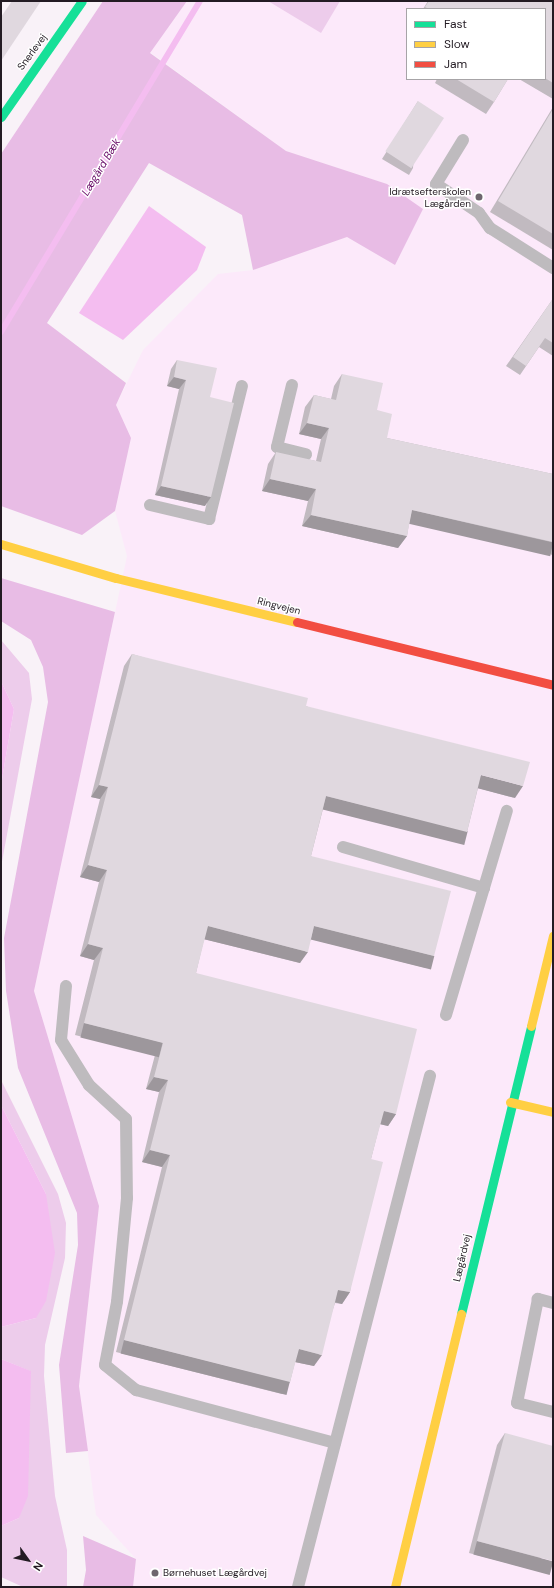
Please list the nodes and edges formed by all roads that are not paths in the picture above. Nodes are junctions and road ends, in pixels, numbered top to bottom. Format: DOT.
graph roads {
  1 [pos="82,1"];
  2 [pos="1,116"];
  3 [pos="463,140"];
  4 [pos="553,268"];
  5 [pos="292,385"];
  6 [pos="242,386"];
  7 [pos="306,454"];
  8 [pos="150,505"];
  9 [pos="1,544"];
  10 [pos="553,685"];
  11 [pos="507,811"];
  12 [pos="343,847"];
  13 [pos="484,888"];
  14 [pos="553,936"];
  15 [pos="66,986"];
  16 [pos="446,1015"];
  17 [pos="430,1076"];
  18 [pos="510,1102"];
  19 [pos="553,1112"];
  20 [pos="553,1303"];
  21 [pos="553,1412"];
  22 [pos="335,1443"];
  23 [pos="298,1587"];
  24 [pos="395,1587"];
  1 -- 2 [label="street, Snerlevej"];
  3 -- 4 [label="lane"];
  5 -- 7 [label="lane"];
  6 -- 8 [label="lane"];
  9 -- 10 [label="street, Ringvejen"];
  11 -- 13 [label="lane"];
  12 -- 13 [label="lane"];
  13 -- 16 [label="lane"];
  14 -- 18 [label="street, Lægårdvej"];
  15 -- 22 [label="lane"];
  17 -- 22 [label="lane"];
  18 -- 19 [label="street"];
  18 -- 24 [label="street, Lægårdvej"];
  20 -- 21 [label="lane"];
  22 -- 23 [label="lane"];
}
